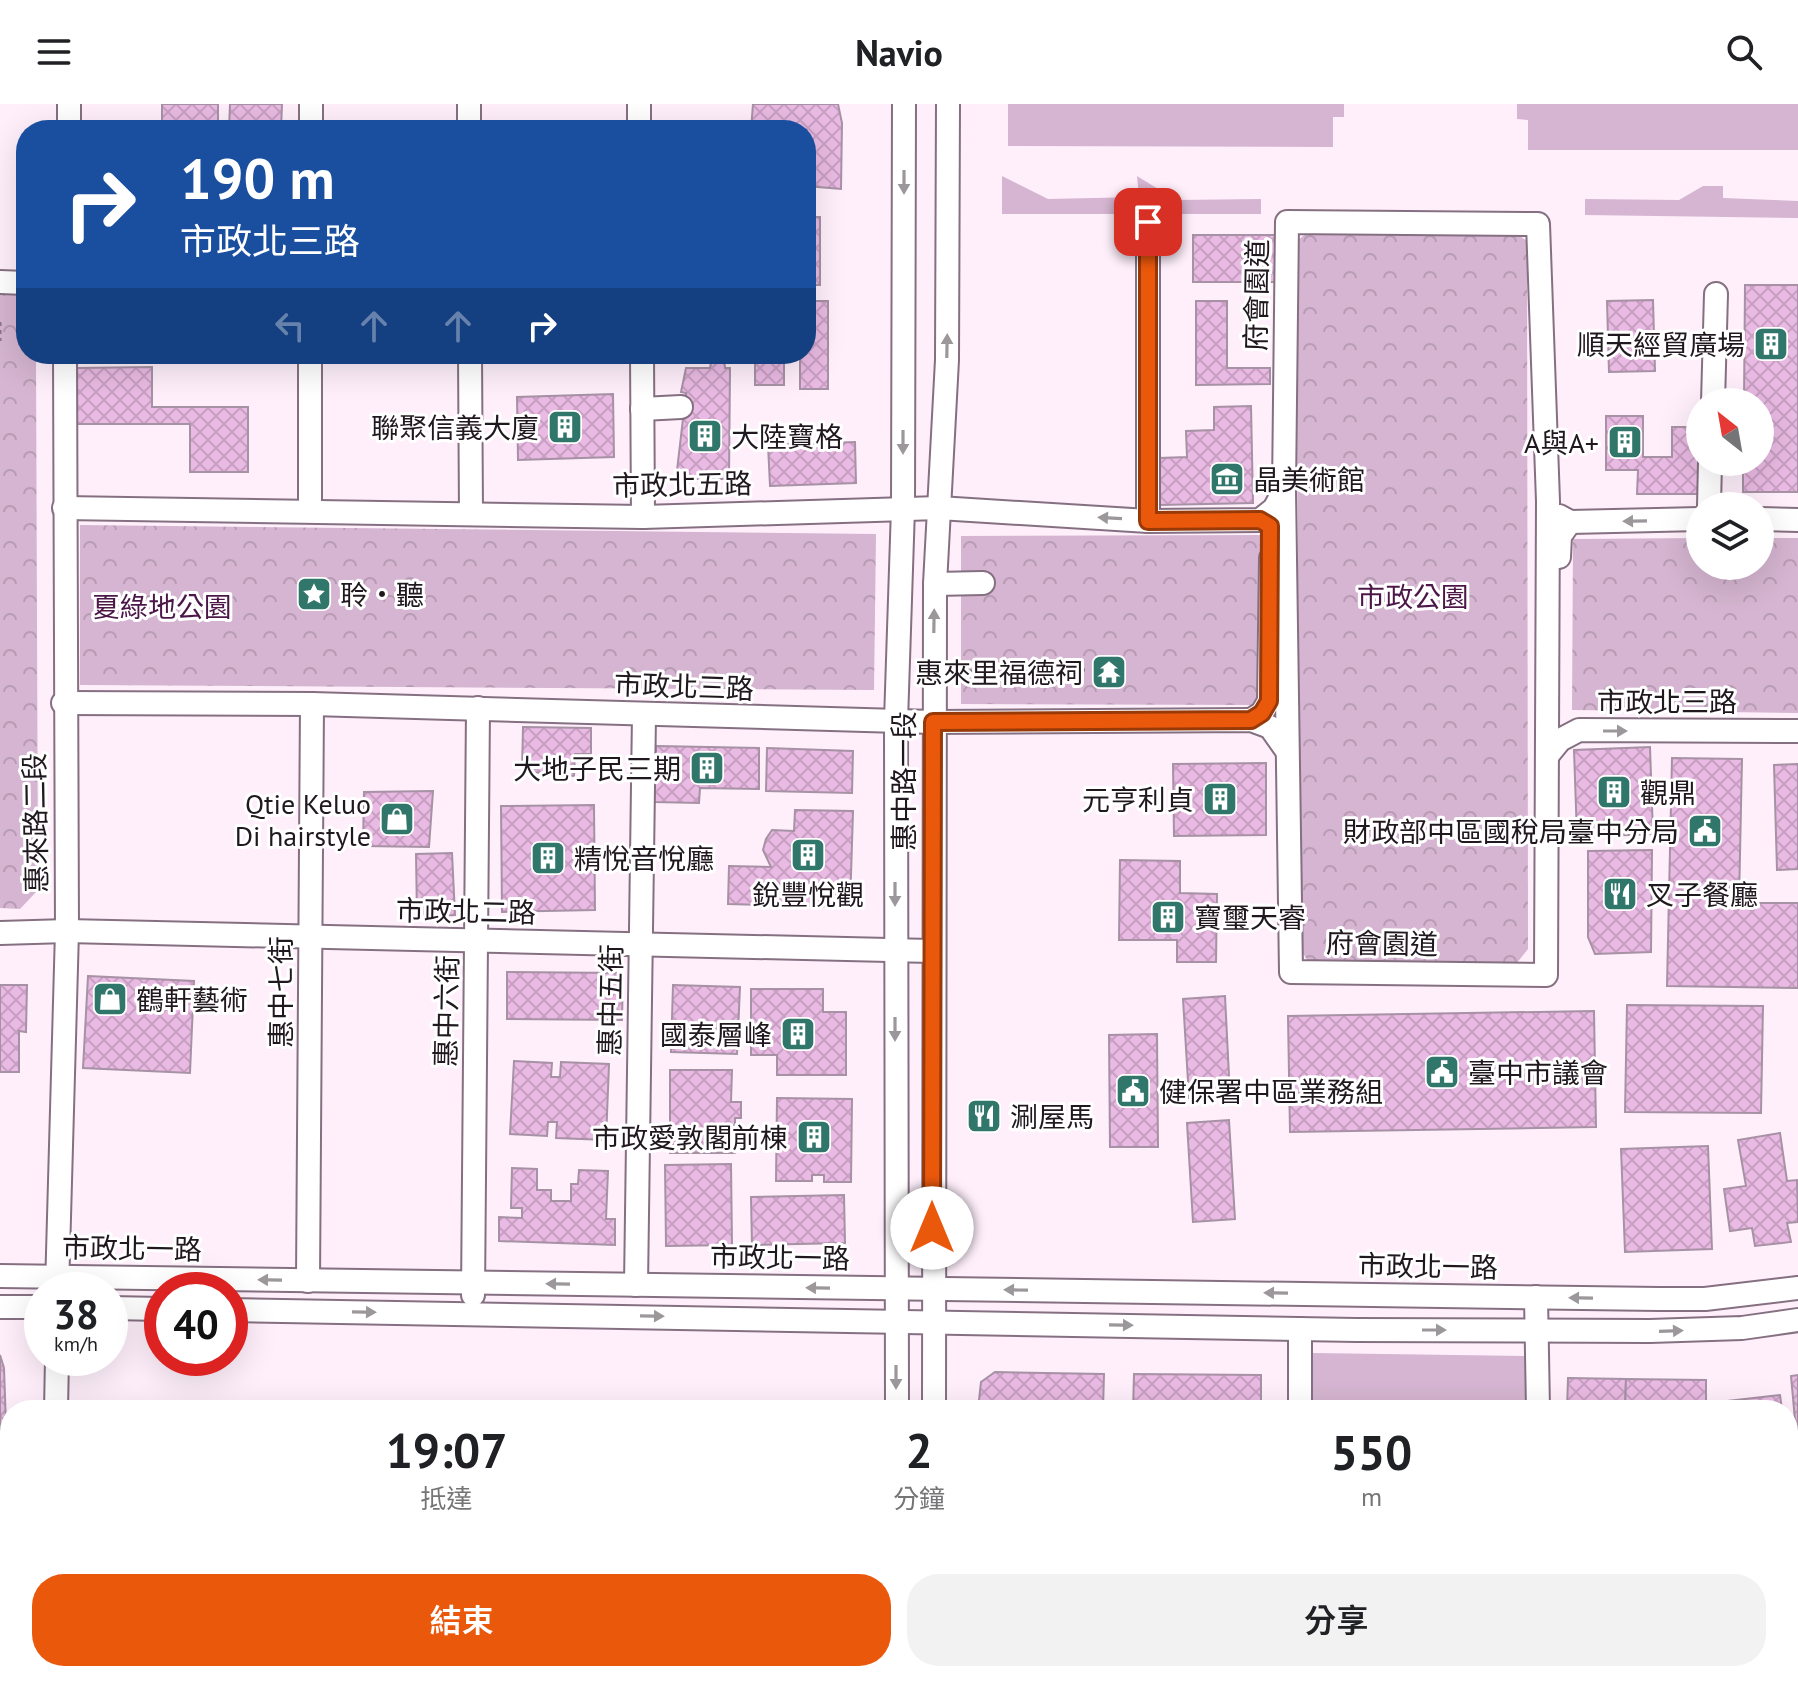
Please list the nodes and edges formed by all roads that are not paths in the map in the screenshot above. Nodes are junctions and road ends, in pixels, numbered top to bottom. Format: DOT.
graph roads {
  1 [pos="904,104"];
  2 [pos="948,104"];
  3 [pos="1148,222"];
  4 [pos="1716,294"];
  5 [pos="65,364"];
  6 [pos="310,364"];
  7 [pos="470,364"];
  8 [pos="642,364"];
  9 [pos="1713,388"];
  10 [pos="681,407"];
  11 [pos="642,409"];
  12 [pos="1284,490"];
  13 [pos="1548,501"];
  14 [pos="64,508"];
  15 [pos="903,508"];
  16 [pos="939,508"];
  17 [pos="310,511"];
  18 [pos="471,513"];
  19 [pos="643,517"];
  20 [pos="1686,519"];
  21 [pos="1774,519"];
  22 [pos="1260,520"];
  23 [pos="1798,520"];
  24 [pos="1148,521"];
  25 [pos="1570,522"];
  26 [pos="983,583"];
  27 [pos="935,584"];
  28 [pos="1279,628"];
  29 [pos="1555,630"];
  30 [pos="63,703"];
  31 [pos="312,704"];
  32 [pos="478,708"];
  33 [pos="644,715"];
  34 [pos="1251,720"];
  35 [pos="896,721"];
  36 [pos="933,722"];
  37 [pos="1579,730"];
  38 [pos="1798,731"];
  39 [pos="1287,752"];
  40 [pos="1547,756"];
  41 [pos="67,931"];
  42 [pos="0,933"];
  43 [pos="310,937"];
  44 [pos="476,941"];
  45 [pos="641,945"];
  46 [pos="895,951"];
  47 [pos="931,951"];
  48 [pos="58,1272"];
  49 [pos="0,1276"];
  50 [pos="24,1279"];
  51 [pos="308,1281"];
  52 [pos="128,1283"];
  53 [pos="473,1283"];
  54 [pos="636,1285"];
  55 [pos="1798,1288"];
  56 [pos="896,1289"];
  57 [pos="932,1289"];
  58 [pos="1536,1297"];
  59 [pos="0,1307"];
  60 [pos="24,1307"];
  61 [pos="248,1310"];
  62 [pos="473,1314"];
  63 [pos="896,1320"];
  64 [pos="1798,1320"];
  65 [pos="931,1321"];
  66 [pos="1300,1329"];
  67 [pos="1537,1330"];
  68 [pos="57,1376"];
  69 [pos="56,1400"];
  70 [pos="897,1400"];
  71 [pos="934,1400"];
  72 [pos="1300,1400"];
  73 [pos="1538,1400"];
  1 -- 15 [label="street, 惠中路一段, one-way"];
  16 -- 2 [label="street, 惠中路一段, one-way"];
  3 -- 24 [label="street"];
  4 -- 9 [label="street"];
  5 -- 14 [label="street, 惠來路二段"];
  6 -- 17 [label="street"];
  7 -- 18 [label="street"];
  8 -- 11 [label="street"];
  10 -- 11 [label="street"];
  11 -- 19 [label="street"];
  12 -- 13 [label="street, 府會園道"];
  12 -- 22 [label="street"];
  12 -- 28 [label="street, 府會園道"];
  13 -- 25 [label="street"];
  13 -- 29 [label="street, 府會園道"];
  14 -- 17 [label="street, 市政北五路"];
  14 -- 30 [label="street, 惠來路二段"];
  15 -- 16 [label="street, 市政北五路"];
  15 -- 19 [label="street, 市政北五路"];
  15 -- 35 [label="street, 惠中路一段"];
  24 -- 16 [label="street, 市政北五路, one-way"];
  16 -- 27 [label="street, 惠中路一段"];
  17 -- 18 [label="street, 市政北五路"];
  18 -- 19 [label="street, 市政北五路"];
  20 -- 25 [label="street, one-way"];
  21 -- 23 [label="street"];
  22 -- 24 [label="street, 市政北五路"];
  22 -- 28 [label="street"];
  25 -- 29 [label="street"];
  26 -- 27 [label="street"];
  36 -- 27 [label="street, 惠中路一段, one-way"];
  28 -- 34 [label="street"];
  28 -- 39 [label="street, 府會園道"];
  29 -- 37 [label="street"];
  29 -- 40 [label="street, 府會園道"];
  30 -- 31 [label="street, 市政北三路"];
  30 -- 41 [label="street, 惠來路二段"];
  31 -- 32 [label="street, 市政北三路"];
  31 -- 43 [label="street, 惠中七街"];
  32 -- 33 [label="street, 市政北三路"];
  32 -- 44 [label="street, 惠中六街"];
  33 -- 35 [label="street, 市政北三路"];
  33 -- 45 [label="street, 惠中五街"];
  34 -- 36 [label="street, 市政北三路"];
  34 -- 39 [label="street"];
  35 -- 36 [label="street, 市政北三路"];
  35 -- 46 [label="street, 惠中路一段, one-way"];
  36 -- 47 [label="street, 惠中路一段"];
  37 -- 38 [label="street, 市政北三路, one-way"];
  37 -- 40 [label="street, 市政北三路"];
  39 -- 40 [label="street, 府會園道"];
  41 -- 42 [label="street, 市政北二路"];
  41 -- 43 [label="street, 市政北二路"];
  41 -- 48 [label="street, 惠來路二段"];
  43 -- 44 [label="street, 市政北二路"];
  43 -- 51 [label="street, 惠中七街"];
  44 -- 45 [label="street, 市政北二路"];
  44 -- 53 [label="street, 惠中六街"];
  45 -- 46 [label="street, 市政北二路"];
  45 -- 54 [label="street, 惠中五街"];
  46 -- 47 [label="street, 市政北二路"];
  46 -- 56 [label="street, 惠中路一段, one-way"];
  47 -- 57 [label="street, 惠中路一段"];
  49 -- 50 [label="street, 市政北一路"];
  51 -- 52 [label="street, 市政北一路, one-way"];
  51 -- 53 [label="street, 市政北一路"];
  54 -- 53 [label="street, 市政北一路, one-way"];
  53 -- 62 [label="street, 惠中六街"];
  56 -- 54 [label="street, 市政北一路, one-way"];
  55 -- 58 [label="street, 市政北一路, one-way"];
  56 -- 57 [label="street, 市政北一路"];
  56 -- 63 [label="street, 惠中路一段"];
  58 -- 57 [label="street, 市政北一路, one-way"];
  57 -- 65 [label="street, 惠中路一段"];
  58 -- 67 [label="street"];
  59 -- 60 [label="street"];
  61 -- 62 [label="street, one-way"];
  62 -- 63 [label="street, one-way"];
  63 -- 65 [label="street"];
  63 -- 70 [label="street, 惠中路一段, one-way"];
  67 -- 64 [label="street, one-way"];
  65 -- 66 [label="street, one-way"];
  65 -- 71 [label="street, 惠中路一段"];
  66 -- 67 [label="street, one-way"];
  66 -- 72 [label="street"];
  67 -- 73 [label="street"];
  68 -- 69 [label="street"];
}
